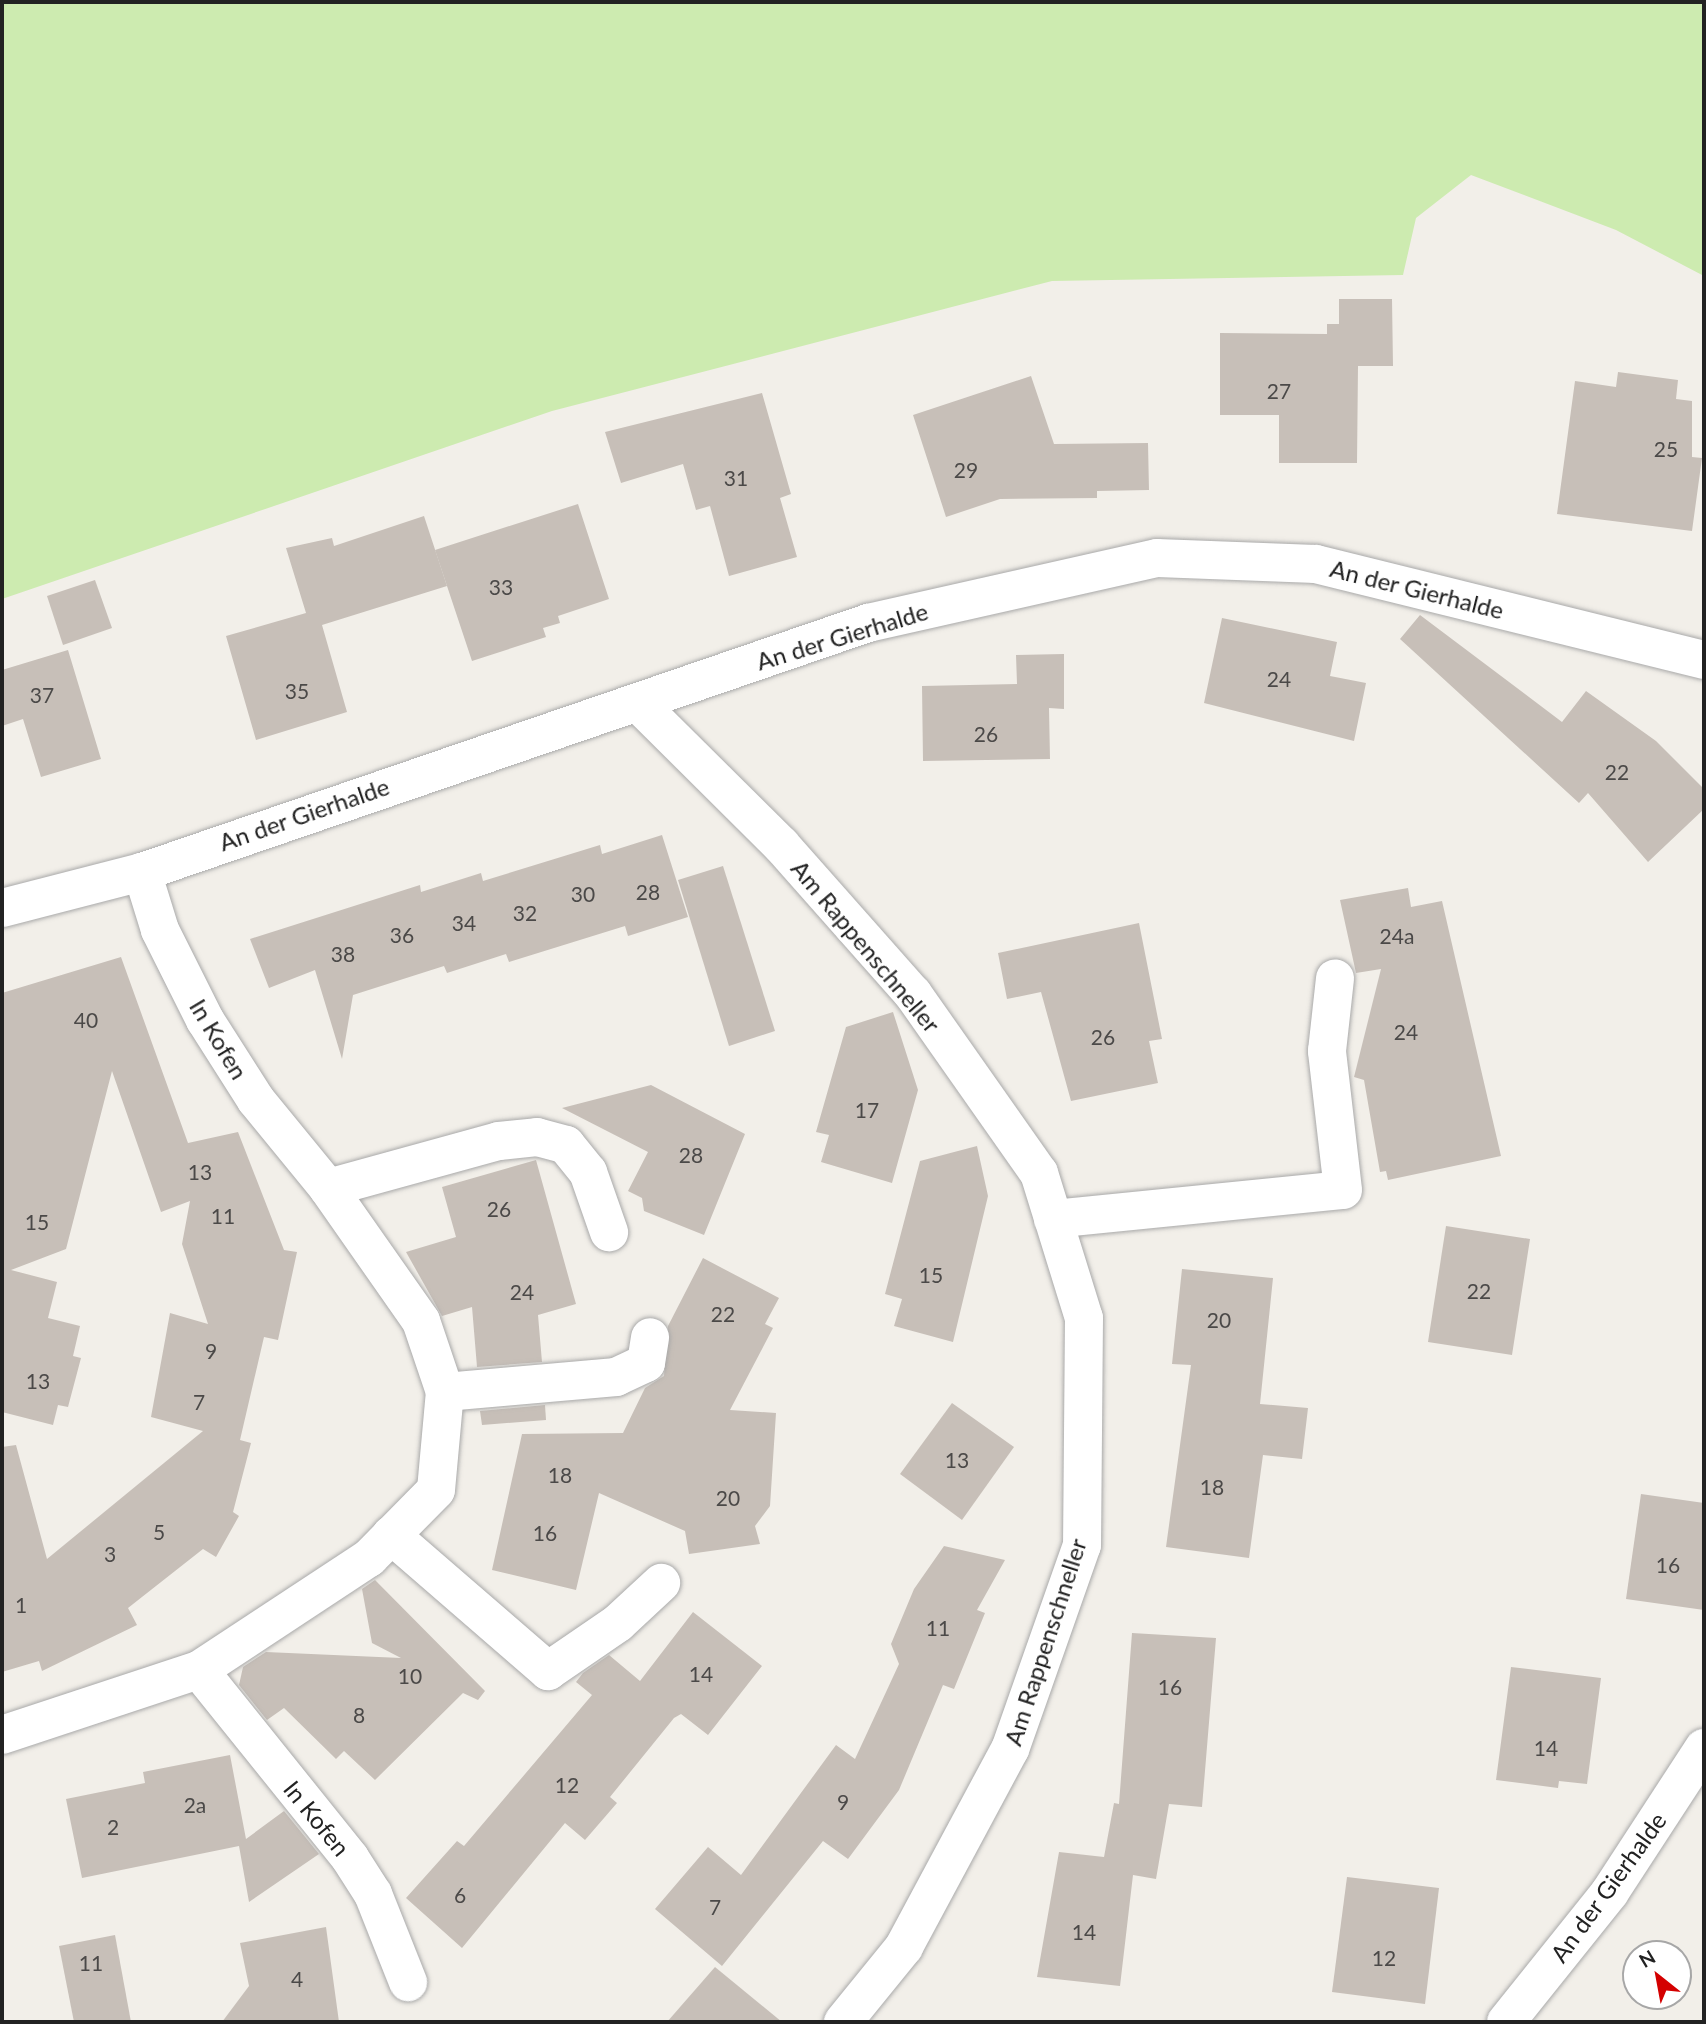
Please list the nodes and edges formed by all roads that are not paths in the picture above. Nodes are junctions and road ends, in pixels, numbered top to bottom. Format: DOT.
graph roads {
  1 [pos="1704,660"];
  2 [pos="638,703"];
  3 [pos="142,872"];
  4 [pos="2,908"];
  5 [pos="1335,978"];
  6 [pos="328,1188"];
  7 [pos="1053,1219"];
  8 [pos="609,1232"];
  9 [pos="650,1336"];
  10 [pos="445,1392"];
  11 [pos="391,1535"];
  12 [pos="661,1583"];
  13 [pos="199,1670"];
  14 [pos="2,1735"];
  15 [pos="1704,1748"];
  16 [pos="408,1982"];
  17 [pos="843,2022"];
  18 [pos="1506,2022"];
  1 -- 2 [label="street, An der Gierhalde"];
  2 -- 3 [label="street, An der Gierhalde"];
  2 -- 7 [label="street, Am Rappenschneller"];
  3 -- 4 [label="street, An der Gierhalde"];
  3 -- 6 [label="street, In Kofen"];
  5 -- 7 [label="street"];
  6 -- 8 [label="street"];
  6 -- 10 [label="street, In Kofen"];
  7 -- 17 [label="street, Am Rappenschneller"];
  9 -- 10 [label="street"];
  10 -- 11 [label="street, In Kofen"];
  11 -- 12 [label="street"];
  11 -- 13 [label="street, In Kofen"];
  13 -- 14 [label="street, In Kofen"];
  13 -- 16 [label="street, In Kofen"];
  15 -- 18 [label="street, An der Gierhalde"];
}
